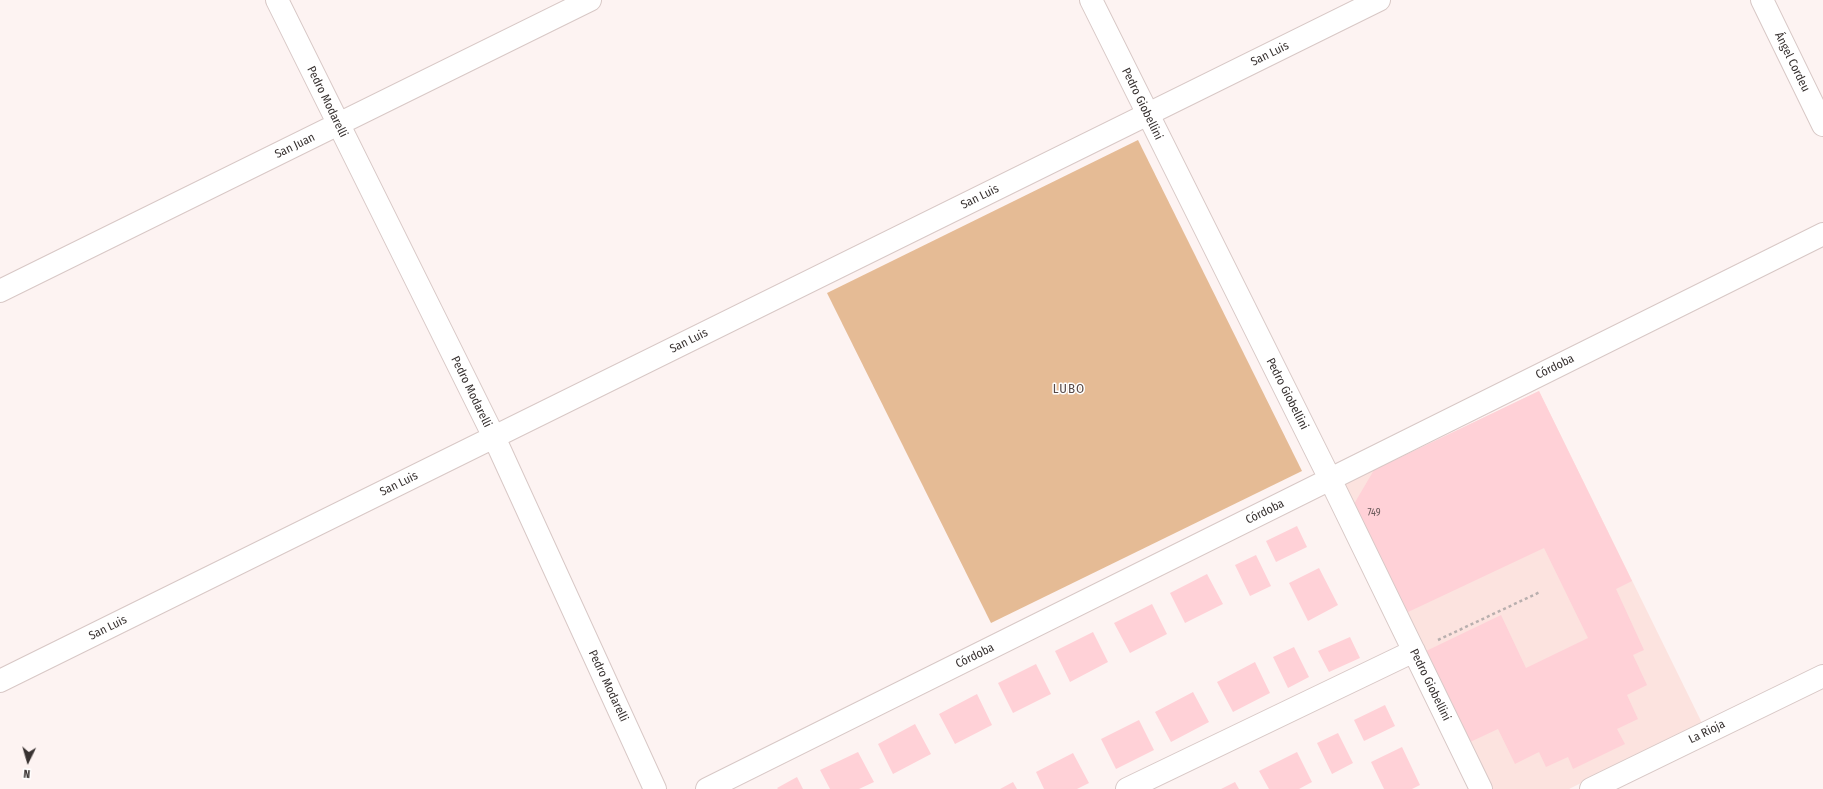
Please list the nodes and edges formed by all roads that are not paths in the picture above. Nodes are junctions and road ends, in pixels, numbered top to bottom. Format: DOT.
graph roads {
  1 [pos="277,0"];
  2 [pos="590,0"];
  3 [pos="1091,0"];
  4 [pos="1378,0"];
  5 [pos="1762,0"];
  6 [pos="1147,114"];
  7 [pos="338,124"];
  8 [pos="1823,125"];
  9 [pos="1823,234"];
  10 [pos="0,291"];
  11 [pos="494,437"];
  12 [pos="1330,479"];
  13 [pos="1414,651"];
  14 [pos="1823,676"];
  15 [pos="0,681"];
  16 [pos="655,789"];
  17 [pos="707,789"];
  18 [pos="1127,789"];
  19 [pos="1481,789"];
  20 [pos="1591,789"];
  1 -- 7 [label="street, Pedro Modarelli"];
  2 -- 7 [label="street, San Juan"];
  3 -- 6 [label="street, Pedro Giobellini"];
  4 -- 6 [label="street, San Luis"];
  5 -- 8 [label="street, Ángel Cordeu"];
  6 -- 11 [label="street, San Luis"];
  6 -- 12 [label="street, Pedro Giobellini"];
  7 -- 10 [label="street, San Juan"];
  7 -- 11 [label="street, Pedro Modarelli"];
  9 -- 12 [label="street, Córdoba"];
  11 -- 15 [label="street, San Luis"];
  11 -- 16 [label="street, Pedro Modarelli"];
  12 -- 13 [label="street, Pedro Giobellini"];
  12 -- 17 [label="street, Córdoba"];
  13 -- 18 [label="street"];
  13 -- 19 [label="street, Pedro Giobellini"];
  14 -- 20 [label="street, La Rioja"];
}
